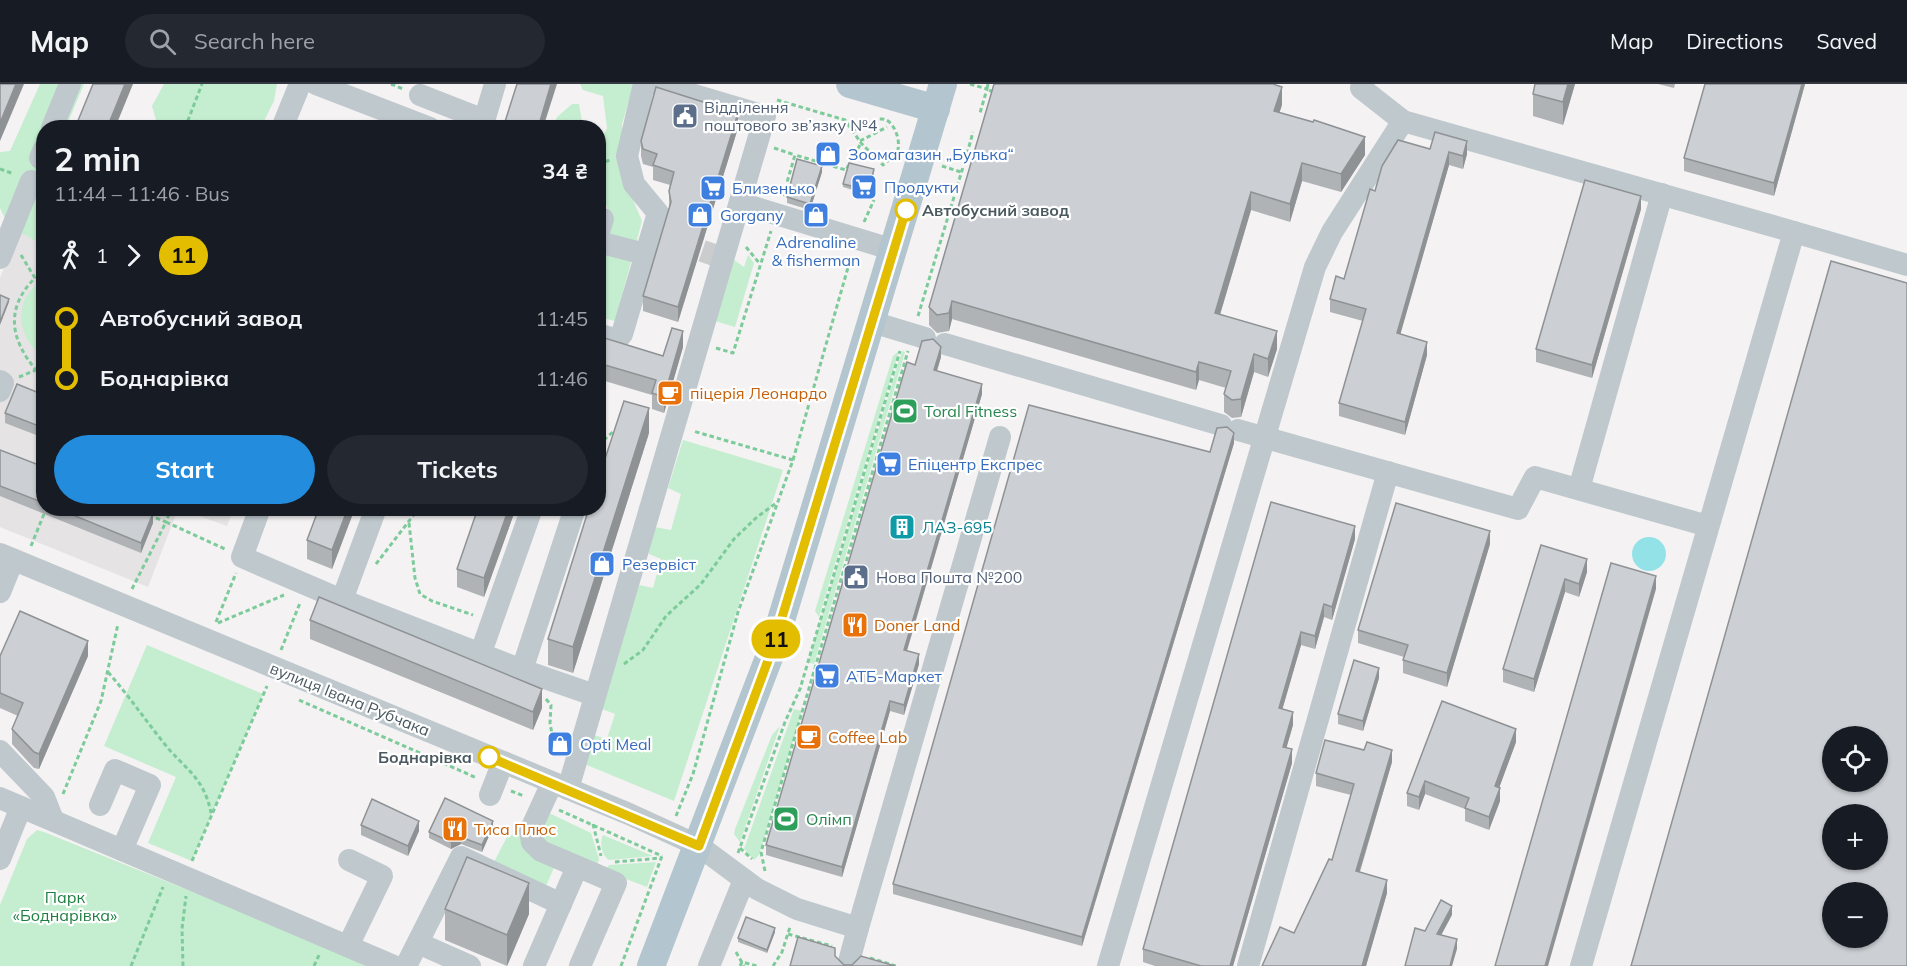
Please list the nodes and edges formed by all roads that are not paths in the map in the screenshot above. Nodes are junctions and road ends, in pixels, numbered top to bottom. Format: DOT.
graph roads {
  1 [pos="70,84"];
  2 [pos="300,84"];
  3 [pos="316,84"];
  4 [pos="495,84"];
  5 [pos="644,84"];
  6 [pos="657,84"];
  7 [pos="850,84"];
  8 [pos="1361,88"];
  9 [pos="420,95"];
  10 [pos="940,96"];
  11 [pos="55,120"];
  12 [pos="285,120"];
  13 [pos="409,120"];
  14 [pos="474,120"];
  15 [pos="484,120"];
  16 [pos="1403,121"];
  17 [pos="31,181"];
  18 [pos="1662,194"];
  19 [pos="740,203"];
  20 [pos="1794,232"];
  21 [pos="606,244"];
  22 [pos="894,250"];
  23 [pos="645,254"];
  24 [pos="0,258"];
  25 [pos="1907,265"];
  26 [pos="872,322"];
  27 [pos="606,337"];
  28 [pos="1000,437"];
  29 [pos="1265,437"];
  30 [pos="1388,472"];
  31 [pos="1579,489"];
  32 [pos="257,516"];
  33 [pos="373,516"];
  34 [pos="529,516"];
  35 [pos="571,516"];
  36 [pos="1708,526"];
  37 [pos="14,554"];
  38 [pos="346,590"];
  39 [pos="0,592"];
  40 [pos="480,655"];
  41 [pos="522,670"];
  42 [pos="594,695"];
  43 [pos="0,751"];
  44 [pos="503,762"];
  45 [pos="559,794"];
  46 [pos="490,795"];
  47 [pos="0,798"];
  48 [pos="100,806"];
  49 [pos="21,807"];
  50 [pos="53,820"];
  51 [pos="699,846"];
  52 [pos="122,850"];
  53 [pos="0,859"];
  54 [pos="349,860"];
  55 [pos="577,867"];
  56 [pos="744,880"];
  57 [pos="561,904"];
  58 [pos="858,928"];
  59 [pos="418,943"];
  60 [pos="348,946"];
  61 [pos="848,965"];
  62 [pos="394,966"];
  63 [pos="406,966"];
  64 [pos="470,966"];
  65 [pos="534,966"];
  66 [pos="580,966"];
  67 [pos="651,966"];
  68 [pos="709,966"];
  69 [pos="1108,966"];
  70 [pos="1248,966"];
  71 [pos="1581,966"];
  1 -- 11 [label="street"];
  2 -- 12 [label="street"];
  3 -- 13 [label="street"];
  4 -- 15 [label="street"];
  5 -- 23 [label="street"];
  6 -- 19 [label="street"];
  7 -- 10 [label="main road"];
  8 -- 16 [label="street"];
  9 -- 14 [label="street"];
  10 -- 22 [label="main road"];
  16 -- 18 [label="street"];
  16 -- 29 [label="street"];
  17 -- 24 [label="street"];
  18 -- 20 [label="street"];
  18 -- 31 [label="street"];
  19 -- 22 [label="street"];
  19 -- 42 [label="street"];
  20 -- 25 [label="street"];
  20 -- 36 [label="street"];
  21 -- 23 [label="street"];
  22 -- 26 [label="main road"];
  23 -- 27 [label="street"];
  26 -- 29 [label="street"];
  26 -- 51 [label="main road"];
  28 -- 58 [label="street"];
  29 -- 30 [label="street"];
  29 -- 69 [label="street"];
  30 -- 31 [label="street"];
  30 -- 70 [label="street"];
  31 -- 36 [label="street"];
  32 -- 38 [label="street"];
  33 -- 38 [label="street"];
  34 -- 40 [label="street"];
  35 -- 41 [label="street"];
  36 -- 71 [label="street"];
  37 -- 39 [label="street"];
  37 -- 44 [label="street, вулиця Івана Рубчака"];
  38 -- 40 [label="street"];
  40 -- 41 [label="street"];
  41 -- 42 [label="street"];
  42 -- 45 [label="street"];
  43 -- 50 [label="street"];
  44 -- 45 [label="street, вулиця Івана Рубчака"];
  44 -- 46 [label="street"];
  45 -- 51 [label="street, вулиця Івана Рубчака"];
  45 -- 55 [label="street"];
  47 -- 49 [label="street"];
  48 -- 52 [label="street"];
  49 -- 50 [label="street"];
  49 -- 53 [label="street"];
  50 -- 52 [label="street"];
  51 -- 56 [label="street, вулиця Івана Рубчака"];
  51 -- 67 [label="main road"];
  52 -- 60 [label="street"];
  54 -- 60 [label="street"];
  55 -- 57 [label="street"];
  55 -- 66 [label="street"];
  56 -- 58 [label="street, вулиця Івана Рубчака"];
  56 -- 68 [label="street"];
  57 -- 59 [label="street"];
  57 -- 65 [label="street"];
  58 -- 61 [label="street"];
  59 -- 63 [label="street"];
  59 -- 64 [label="street"];
  60 -- 62 [label="street"];
}
